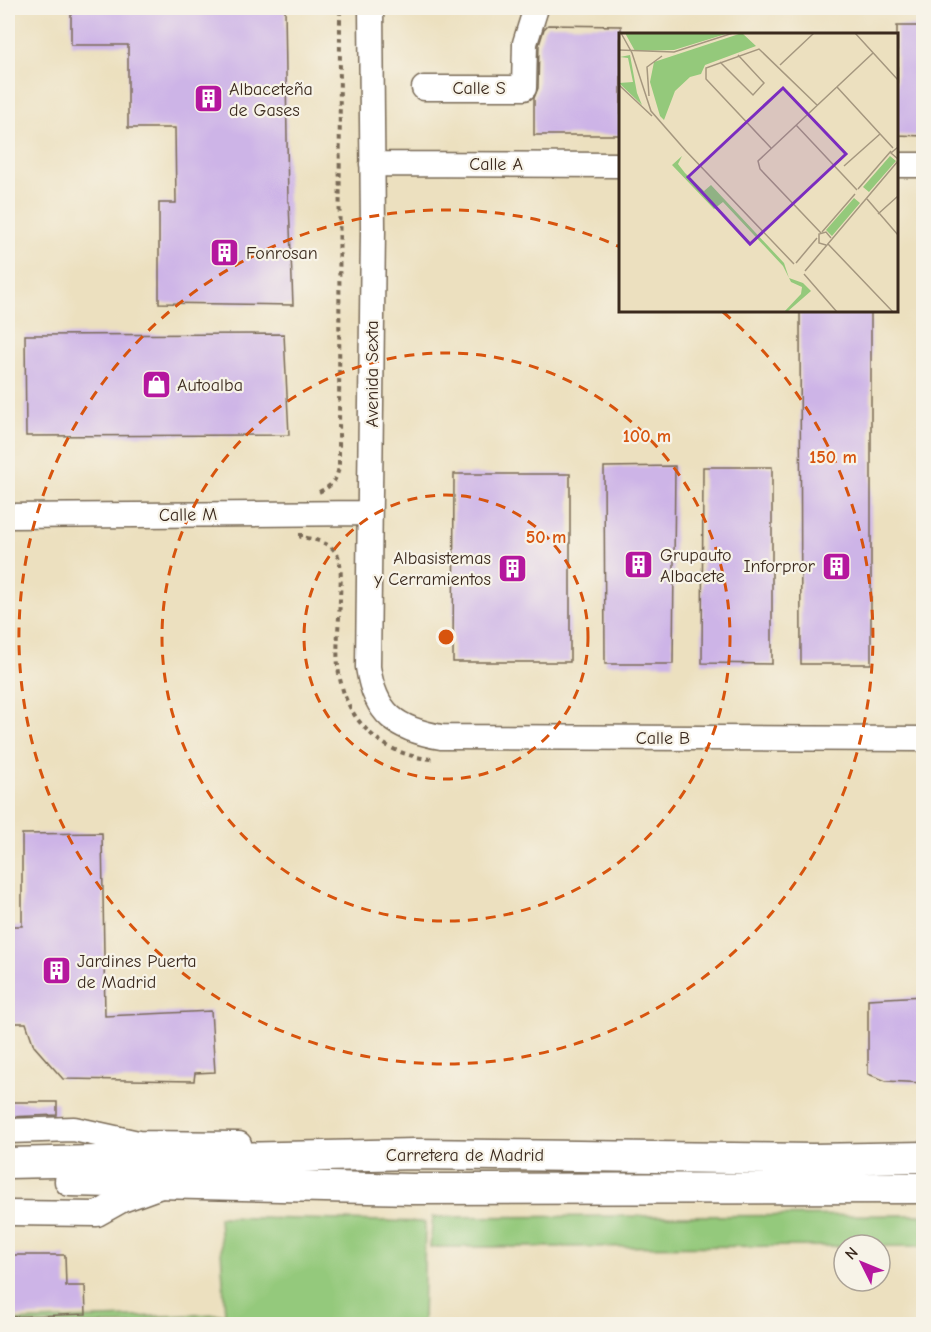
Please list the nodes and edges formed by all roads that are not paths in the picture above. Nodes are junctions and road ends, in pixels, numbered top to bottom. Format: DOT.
graph roads {
  1 [pos="371,8"];
  2 [pos="536,8"];
  3 [pos="424,88"];
  4 [pos="372,164"];
  5 [pos="619,165"];
  6 [pos="898,165"];
  7 [pos="924,165"];
  8 [pos="369,513"];
  9 [pos="8,516"];
  10 [pos="404,728"];
  11 [pos="924,739"];
  12 [pos="8,1131"];
  13 [pos="415,1154"];
  14 [pos="924,1157"];
  15 [pos="8,1163"];
  16 [pos="8,1179"];
  17 [pos="169,1183"];
  18 [pos="924,1188"];
  19 [pos="8,1213"];
  1 -- 4 [label="street, Avenida Sexta"];
  2 -- 3 [label="street, Calle S"];
  4 -- 5 [label="street, Calle A"];
  4 -- 8 [label="street, Avenida Sexta"];
  6 -- 7 [label="street"];
  8 -- 9 [label="street, Calle M"];
  8 -- 10 [label="street, Avenida Sexta"];
  10 -- 11 [label="street, Calle B"];
  12 -- 13 [label="street"];
  13 -- 14 [label="main road, Carretera de Madrid"];
  13 -- 15 [label="main road, Carretera de Madrid"];
  16 -- 17 [label="main road, Carretera de Madrid"];
  17 -- 18 [label="main road, Carretera de Madrid"];
  17 -- 19 [label="street"];
}
